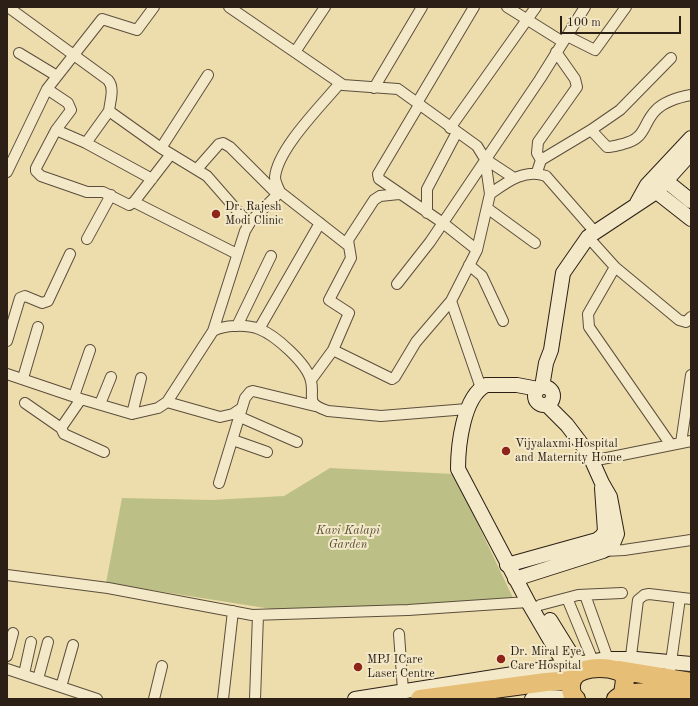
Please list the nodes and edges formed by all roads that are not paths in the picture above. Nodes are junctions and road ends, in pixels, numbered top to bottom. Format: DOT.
graph roads {
  1 [pos="8,7"];
  2 [pos="154,7"];
  3 [pos="229,7"];
  4 [pos="325,7"];
  5 [pos="422,7"];
  6 [pos="474,7"];
  7 [pos="507,7"];
  8 [pos="536,7"];
  9 [pos="585,7"];
  10 [pos="626,7"];
  11 [pos="527,20"];
  12 [pos="565,39"];
  13 [pos="295,52"];
  14 [pos="556,52"];
  15 [pos="19,53"];
  16 [pos="73,56"];
  17 [pos="671,58"];
  18 [pos="208,75"];
  19 [pos="57,76"];
  20 [pos="340,83"];
  21 [pos="374,88"];
  22 [pos="48,89"];
  23 [pos="691,95"];
  24 [pos="418,104"];
  25 [pos="109,111"];
  26 [pos="56,130"];
  27 [pos="454,130"];
  28 [pos="591,130"];
  29 [pos="691,138"];
  30 [pos="86,143"];
  31 [pos="161,148"];
  32 [pos="691,153"];
  33 [pos="171,154"];
  34 [pos="485,159"];
  35 [pos="541,160"];
  36 [pos="197,169"];
  37 [pos="7,172"];
  38 [pos="537,172"];
  39 [pos="514,178"];
  40 [pos="662,178"];
  41 [pos="152,179"];
  42 [pos="652,188"];
  43 [pos="279,193"];
  44 [pos="399,194"];
  45 [pos="490,194"];
  46 [pos="111,196"];
  47 [pos="691,201"];
  48 [pos="134,202"];
  49 [pos="487,208"];
  50 [pos="427,213"];
  51 [pos="691,219"];
  52 [pos="320,223"];
  53 [pos="443,223"];
  54 [pos="249,224"];
  55 [pos="591,235"];
  56 [pos="86,239"];
  57 [pos="535,243"];
  58 [pos="349,246"];
  59 [pos="477,250"];
  60 [pos="70,254"];
  61 [pos="238,254"];
  62 [pos="271,256"];
  63 [pos="469,265"];
  64 [pos="615,268"];
  65 [pos="397,284"];
  66 [pos="451,301"];
  67 [pos="690,319"];
  68 [pos="503,321"];
  69 [pos="237,326"];
  70 [pos="38,327"];
  71 [pos="258,328"];
  72 [pos="213,331"];
  73 [pos="7,340"];
  74 [pos="90,350"];
  75 [pos="333,350"];
  76 [pos="7,374"];
  77 [pos="691,375"];
  78 [pos="111,377"];
  79 [pos="23,378"];
  80 [pos="141,378"];
  81 [pos="311,380"];
  82 [pos="481,388"];
  83 [pos="541,390"];
  84 [pos="77,398"];
  85 [pos="167,402"];
  86 [pos="25,404"];
  87 [pos="100,404"];
  88 [pos="315,406"];
  89 [pos="466,409"];
  90 [pos="241,412"];
  91 [pos="132,414"];
  92 [pos="61,428"];
  93 [pos="233,440"];
  94 [pos="297,442"];
  95 [pos="681,443"];
  96 [pos="104,452"];
  97 [pos="267,452"];
  98 [pos="592,461"];
  99 [pos="219,483"];
  100 [pos="602,483"];
  101 [pos="691,540"];
  102 [pos="604,550"];
  103 [pos="512,564"];
  104 [pos="7,575"];
  105 [pos="519,577"];
  106 [pos="622,594"];
  107 [pos="584,595"];
  108 [pos="567,598"];
  109 [pos="680,598"];
  110 [pos="691,599"];
  111 [pos="534,604"];
  112 [pos="233,611"];
  113 [pos="258,614"];
  114 [pos="13,633"];
  115 [pos="399,634"];
  116 [pos="31,642"];
  117 [pos="48,642"];
  118 [pos="73,645"];
  119 [pos="7,656"];
  120 [pos="691,664"];
  121 [pos="621,665"];
  122 [pos="162,666"];
  123 [pos="7,669"];
  124 [pos="24,674"];
  125 [pos="38,679"];
  126 [pos="574,681"];
  127 [pos="691,682"];
  128 [pos="669,683"];
  129 [pos="62,687"];
  130 [pos="403,691"];
  131 [pos="691,695"];
  132 [pos="619,697"];
  133 [pos="97,699"];
  134 [pos="154,699"];
  135 [pos="223,699"];
  136 [pos="255,699"];
  137 [pos="355,699"];
  138 [pos="420,699"];
  139 [pos="483,699"];
  140 [pos="532,699"];
  1 -- 16 [label="street"];
  2 -- 16 [label="street"];
  3 -- 13 [label="street"];
  4 -- 13 [label="street"];
  5 -- 21 [label="street"];
  6 -- 24 [label="street"];
  7 -- 11 [label="street"];
  8 -- 11 [label="street"];
  9 -- 12 [label="street"];
  10 -- 12 [label="street"];
  11 -- 12 [label="street"];
  11 -- 27 [label="street"];
  12 -- 14 [label="street"];
  13 -- 20 [label="street"];
  14 -- 34 [label="street"];
  14 -- 35 [label="street"];
  15 -- 19 [label="street"];
  16 -- 19 [label="street"];
  16 -- 25 [label="street"];
  17 -- 28 [label="street"];
  18 -- 31 [label="street"];
  19 -- 22 [label="street"];
  20 -- 21 [label="street"];
  20 -- 43 [label="street"];
  21 -- 24 [label="street"];
  22 -- 26 [label="street"];
  22 -- 37 [label="street"];
  23 -- 28 [label="street"];
  24 -- 27 [label="street"];
  24 -- 44 [label="street"];
  25 -- 30 [label="street"];
  25 -- 31 [label="street"];
  26 -- 30 [label="street"];
  26 -- 46 [label="street"];
  27 -- 34 [label="street"];
  27 -- 50 [label="street"];
  28 -- 35 [label="street"];
  29 -- 40 [label="street"];
  30 -- 41 [label="street"];
  31 -- 33 [label="street"];
  32 -- 40 [label="street"];
  33 -- 36 [label="street"];
  33 -- 41 [label="street"];
  34 -- 39 [label="street"];
  34 -- 45 [label="street"];
  34 -- 53 [label="street"];
  35 -- 38 [label="street"];
  36 -- 43 [label="street"];
  36 -- 54 [label="street"];
  38 -- 39 [label="street"];
  38 -- 55 [label="street"];
  39 -- 45 [label="street"];
  40 -- 42 [label="street"];
  40 -- 47 [label="street"];
  41 -- 48 [label="street"];
  42 -- 51 [label="street"];
  42 -- 55 [label="street"];
  43 -- 52 [label="street"];
  43 -- 54 [label="street"];
  44 -- 50 [label="street"];
  44 -- 58 [label="street"];
  45 -- 49 [label="street"];
  46 -- 48 [label="street"];
  46 -- 56 [label="street"];
  48 -- 61 [label="street"];
  49 -- 57 [label="street"];
  49 -- 59 [label="street"];
  50 -- 53 [label="street"];
  52 -- 58 [label="street"];
  52 -- 71 [label="street"];
  53 -- 59 [label="street"];
  53 -- 65 [label="street"];
  54 -- 61 [label="street"];
  55 -- 64 [label="street"];
  55 -- 83 [label="street"];
  58 -- 75 [label="street"];
  59 -- 63 [label="street"];
  60 -- 73 [label="street"];
  61 -- 72 [label="street"];
  62 -- 69 [label="street"];
  63 -- 66 [label="street"];
  63 -- 68 [label="street"];
  64 -- 67 [label="street"];
  64 -- 95 [label="street"];
  66 -- 75 [label="street"];
  66 -- 82 [label="street"];
  69 -- 71 [label="street"];
  69 -- 72 [label="street"];
  70 -- 79 [label="street"];
  71 -- 81 [label="street"];
  72 -- 85 [label="street"];
  74 -- 84 [label="street"];
  75 -- 81 [label="street"];
  76 -- 79 [label="street"];
  77 -- 95 [label="street"];
  78 -- 87 [label="street"];
  79 -- 84 [label="street"];
  80 -- 91 [label="street"];
  81 -- 88 [label="street"];
  82 -- 83 [label="street"];
  82 -- 89 [label="street"];
  83 -- 98 [label="street"];
  84 -- 87 [label="street"];
  84 -- 92 [label="street"];
  85 -- 90 [label="street"];
  85 -- 91 [label="street"];
  86 -- 92 [label="street"];
  87 -- 91 [label="street"];
  88 -- 89 [label="street"];
  88 -- 90 [label="street"];
  89 -- 103 [label="street"];
  90 -- 93 [label="street"];
  90 -- 94 [label="street"];
  92 -- 96 [label="street"];
  93 -- 97 [label="street"];
  93 -- 99 [label="street"];
  95 -- 98 [label="street"];
  98 -- 100 [label="street"];
  100 -- 102 [label="street"];
  100 -- 103 [label="street"];
  101 -- 102 [label="street"];
  102 -- 105 [label="street"];
  103 -- 105 [label="street"];
  104 -- 112 [label="street"];
  105 -- 111 [label="street"];
  106 -- 107 [label="street"];
  107 -- 108 [label="street"];
  107 -- 121 [label="street"];
  108 -- 111 [label="street"];
  108 -- 126 [label="street"];
  109 -- 110 [label="street"];
  109 -- 121 [label="street"];
  109 -- 128 [label="street"];
  111 -- 113 [label="street"];
  111 -- 126 [label="street"];
  112 -- 113 [label="street"];
  112 -- 135 [label="street"];
  113 -- 136 [label="street"];
  114 -- 119 [label="street"];
  115 -- 130 [label="street"];
  116 -- 124 [label="street"];
  117 -- 125 [label="street"];
  118 -- 129 [label="street"];
  120 -- 128 [label="street"];
  121 -- 126 [label="highway"];
  121 -- 128 [label="highway"];
  121 -- 132 [label="highway"];
  122 -- 134 [label="street"];
  123 -- 124 [label="street"];
  124 -- 125 [label="street"];
  125 -- 129 [label="street"];
  126 -- 130 [label="street"];
  126 -- 138 [label="highway"];
  126 -- 139 [label="street"];
  126 -- 140 [label="street"];
  127 -- 128 [label="highway"];
  128 -- 131 [label="highway"];
  128 -- 132 [label="highway"];
  129 -- 133 [label="street"];
  130 -- 137 [label="street"];
}
